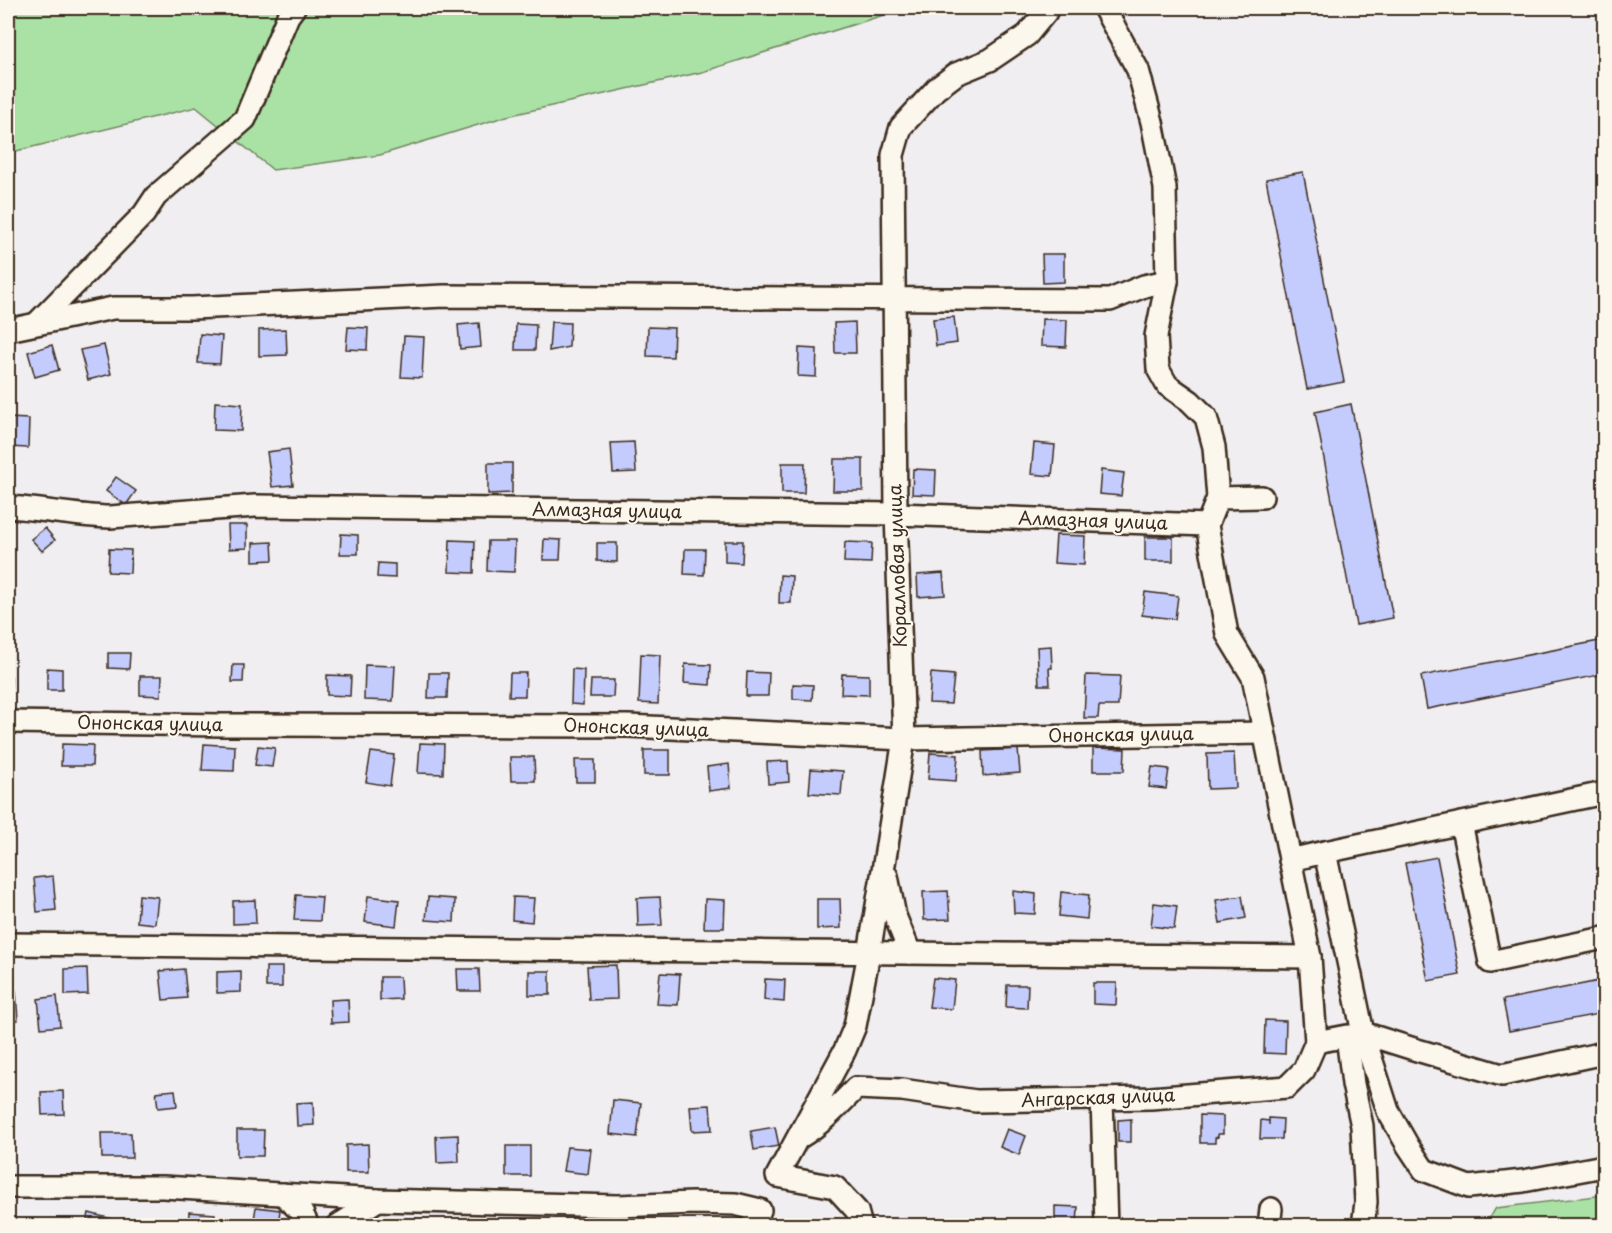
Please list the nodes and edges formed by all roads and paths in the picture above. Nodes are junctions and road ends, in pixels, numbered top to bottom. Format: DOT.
graph roads {
  1 [pos="294,8"];
  2 [pos="1047,8"];
  3 [pos="1104,8"];
  4 [pos="1167,281"];
  5 [pos="895,298"];
  6 [pos="38,323"];
  7 [pos="8,330"];
  8 [pos="1262,497"];
  9 [pos="1218,498"];
  10 [pos="8,507"];
  11 [pos="896,514"];
  12 [pos="1207,525"];
  13 [pos="8,722"];
  14 [pos="1264,733"];
  15 [pos="904,739"];
  16 [pos="1605,793"];
  17 [pos="1461,823"];
  18 [pos="1325,852"];
  19 [pos="1290,860"];
  20 [pos="884,864"];
  21 [pos="1605,938"];
  22 [pos="8,944"];
  23 [pos="869,953"];
  24 [pos="910,953"];
  25 [pos="1310,957"];
  26 [pos="1355,1034"];
  27 [pos="1317,1042"];
  28 [pos="845,1050"];
  29 [pos="1605,1053"];
  30 [pos="856,1088"];
  31 [pos="1102,1099"];
  32 [pos="797,1139"];
  33 [pos="1605,1166"];
  34 [pos="8,1187"];
  35 [pos="283,1194"];
  36 [pos="378,1200"];
  37 [pos="756,1218"];
  38 [pos="308,1226"];
  39 [pos="337,1226"];
  40 [pos="861,1226"];
  41 [pos="1106,1226"];
  42 [pos="1363,1226"];
  1 -- 6 [label="street"];
  2 -- 5 [label="street, Коралловая улица"];
  3 -- 4 [label="street"];
  4 -- 5 [label="street"];
  4 -- 9 [label="street"];
  5 -- 6 [label="street"];
  5 -- 11 [label="street, Коралловая улица"];
  6 -- 7 [label="street"];
  8 -- 9 [label="street"];
  9 -- 12 [label="street"];
  10 -- 11 [label="street, Алмазная улица"];
  11 -- 12 [label="street, Алмазная улица"];
  11 -- 15 [label="street, Коралловая улица"];
  12 -- 14 [label="street"];
  13 -- 15 [label="street, Ононская улица"];
  14 -- 15 [label="street, Ононская улица"];
  14 -- 19 [label="street"];
  15 -- 20 [label="street, Коралловая улица"];
  16 -- 17 [label="street"];
  17 -- 18 [label="street"];
  17 -- 21 [label="street"];
  18 -- 19 [label="street"];
  18 -- 26 [label="street"];
  19 -- 25 [label="street"];
  20 -- 23 [label="street, Коралловая улица"];
  20 -- 24 [label="street"];
  22 -- 23 [label="street"];
  23 -- 24 [label="street"];
  23 -- 28 [label="street, Коралловая улица"];
  24 -- 25 [label="street"];
  25 -- 27 [label="street"];
  26 -- 27 [label="street"];
  26 -- 29 [label="street"];
  26 -- 33 [label="street"];
  26 -- 42 [label="street"];
  27 -- 31 [label="street, Ангарская улица"];
  28 -- 30 [label="street"];
  28 -- 32 [label="street, Коралловая улица"];
  30 -- 31 [label="street, Ангарская улица"];
  30 -- 32 [label="street"];
  31 -- 41 [label="street"];
  32 -- 40 [label="street, Коралловая улица"];
  34 -- 35 [label="street"];
  35 -- 36 [label="street"];
  35 -- 38 [label="street"];
  36 -- 37 [label="street"];
  36 -- 39 [label="street"];
}
